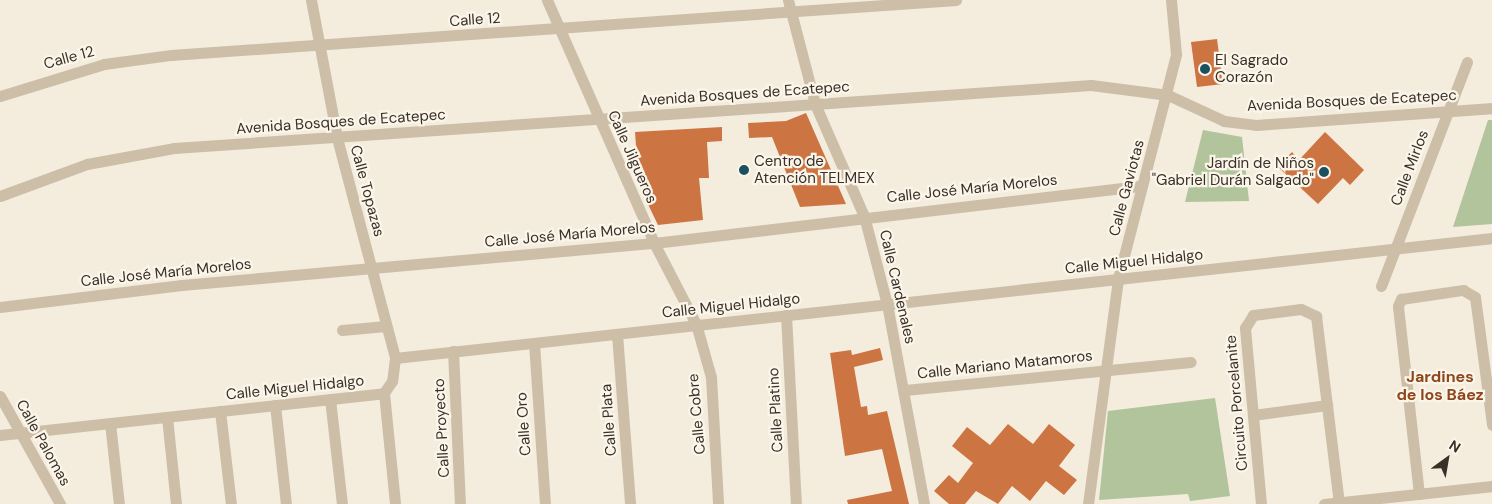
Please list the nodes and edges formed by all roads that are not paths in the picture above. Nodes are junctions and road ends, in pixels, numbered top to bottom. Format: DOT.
graph roads {
  1 [pos="311,0"];
  2 [pos="547,0"];
  3 [pos="788,0"];
  4 [pos="956,0"];
  5 [pos="1170,0"];
  6 [pos="789,12"];
  7 [pos="557,30"];
  8 [pos="319,46"];
  9 [pos="1467,62"];
  10 [pos="1168,95"];
  11 [pos="0,96"];
  12 [pos="815,104"];
  13 [pos="1492,108"];
  14 [pos="1448,111"];
  15 [pos="598,120"];
  16 [pos="337,138"];
  17 [pos="1142,186"];
  18 [pos="0,196"];
  19 [pos="864,216"];
  20 [pos="1492,238"];
  21 [pos="654,243"];
  22 [pos="1394,249"];
  23 [pos="372,268"];
  24 [pos="1118,279"];
  25 [pos="1381,286"];
  26 [pos="887,304"];
  27 [pos="0,307"];
  28 [pos="786,315"];
  29 [pos="696,324"];
  30 [pos="386,326"];
  31 [pos="342,330"];
  32 [pos="617,334"];
  33 [pos="534,343"];
  34 [pos="453,351"];
  35 [pos="395,358"];
  36 [pos="1191,362"];
  37 [pos="1108,370"];
  38 [pos="905,390"];
  39 [pos="384,393"];
  40 [pos="0,396"];
  41 [pos="330,399"];
  42 [pos="275,405"];
  43 [pos="1327,405"];
  44 [pos="220,411"];
  45 [pos="1252,416"];
  46 [pos="167,417"];
  47 [pos="110,423"];
  48 [pos="1492,425"];
  49 [pos="21,432"];
  50 [pos="0,436"];
  51 [pos="1492,486"];
  52 [pos="1419,494"];
  53 [pos="1372,501"];
  54 [pos="1339,502"];
  55 [pos="60,504"];
  56 [pos="119,504"];
  57 [pos="176,504"];
  58 [pos="231,504"];
  59 [pos="286,504"];
  60 [pos="342,504"];
  61 [pos="396,504"];
  62 [pos="460,504"];
  63 [pos="545,504"];
  64 [pos="630,504"];
  65 [pos="718,504"];
  66 [pos="796,504"];
  67 [pos="924,504"];
  68 [pos="1088,504"];
  69 [pos="1261,504"];
  70 [pos="1324,504"];
  1 -- 8 [label="street, Calle Topazas"];
  2 -- 7 [label="street, Calle Jilgueros"];
  3 -- 6 [label="street, Calle Cardenales"];
  4 -- 6 [label="street, Calle 12"];
  5 -- 10 [label="street, Calle Gaviotas"];
  6 -- 7 [label="street, Calle 12"];
  6 -- 12 [label="street, Calle Cardenales"];
  7 -- 8 [label="street, Calle 12"];
  7 -- 15 [label="street, Calle Jilgueros"];
  8 -- 11 [label="street, Calle 12"];
  8 -- 16 [label="street, Calle Topazas"];
  9 -- 14 [label="street, Calle Mirlos"];
  10 -- 12 [label="street, Avenida Bosques de Ecatepec"];
  10 -- 14 [label="street, Avenida Bosques de Ecatepec"];
  10 -- 17 [label="street, Calle Gaviotas"];
  12 -- 15 [label="street, Avenida Bosques de Ecatepec"];
  12 -- 19 [label="street, Calle Cardenales"];
  13 -- 14 [label="street, Avenida Bosques de Ecatepec"];
  14 -- 22 [label="street, Calle Mirlos"];
  15 -- 16 [label="street, Avenida Bosques de Ecatepec"];
  15 -- 21 [label="street, Calle Jilgueros"];
  16 -- 18 [label="street, Avenida Bosques de Ecatepec"];
  16 -- 23 [label="street, Calle Topazas"];
  17 -- 19 [label="street, Calle José María Morelos"];
  17 -- 24 [label="street, Calle Gaviotas"];
  19 -- 21 [label="street, Calle José María Morelos"];
  19 -- 26 [label="street, Calle Cardenales"];
  20 -- 22 [label="street, Calle Miguel Hidalgo"];
  21 -- 23 [label="street, Calle José María Morelos"];
  21 -- 29 [label="street, Calle Jilgueros"];
  22 -- 24 [label="street, Calle Miguel Hidalgo"];
  22 -- 25 [label="street, Calle Mirlos"];
  23 -- 27 [label="street, Calle José María Morelos"];
  23 -- 30 [label="street, Calle Topazas"];
  24 -- 26 [label="street, Calle Miguel Hidalgo"];
  24 -- 37 [label="street, Calle Gaviotas"];
  26 -- 28 [label="street, Calle Miguel Hidalgo"];
  26 -- 38 [label="street, Calle Cardenales"];
  28 -- 29 [label="street, Calle Miguel Hidalgo"];
  28 -- 66 [label="street, Calle Platino"];
  29 -- 32 [label="street, Calle Miguel Hidalgo"];
  29 -- 65 [label="street, Calle Cobre"];
  30 -- 31 [label="street"];
  30 -- 35 [label="street, Calle Topazas"];
  32 -- 33 [label="street, Calle Miguel Hidalgo"];
  32 -- 64 [label="street, Calle Plata"];
  33 -- 34 [label="street, Calle Miguel Hidalgo"];
  33 -- 63 [label="street, Calle Oro"];
  34 -- 35 [label="street, Calle Miguel Hidalgo"];
  34 -- 62 [label="street, Calle Proyecto"];
  35 -- 39 [label="street, Calle Miguel Hidalgo"];
  36 -- 37 [label="street, Calle Mariano Matamoros"];
  37 -- 38 [label="street, Calle Mariano Matamoros"];
  37 -- 68 [label="street, Calle Gaviotas"];
  38 -- 67 [label="street, Calle Cardenales"];
  39 -- 41 [label="street, Calle Miguel Hidalgo"];
  39 -- 61 [label="street"];
  40 -- 49 [label="street, Calle Palomas"];
  41 -- 42 [label="street, Calle Miguel Hidalgo"];
  41 -- 60 [label="street"];
  42 -- 44 [label="street, Calle Miguel Hidalgo"];
  42 -- 59 [label="street"];
  43 -- 45 [label="street"];
  43 -- 45 [label="street, Circuito Porcelanite"];
  43 -- 54 [label="street, Circuito Porcelanite"];
  44 -- 46 [label="street, Calle Miguel Hidalgo"];
  44 -- 58 [label="street"];
  45 -- 69 [label="street, Circuito Porcelanite"];
  46 -- 47 [label="street, Calle Miguel Hidalgo"];
  46 -- 57 [label="street"];
  47 -- 49 [label="street, Calle Miguel Hidalgo"];
  47 -- 56 [label="street"];
  48 -- 52 [label="street"];
  49 -- 50 [label="street, Calle Miguel Hidalgo"];
  49 -- 55 [label="street, Calle Palomas"];
  51 -- 52 [label="street"];
  52 -- 53 [label="street"];
  53 -- 54 [label="street"];
  54 -- 70 [label="street"];
}
